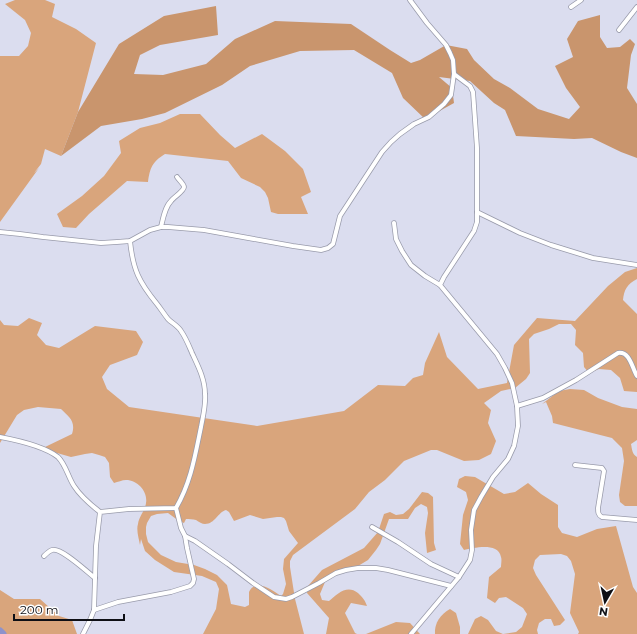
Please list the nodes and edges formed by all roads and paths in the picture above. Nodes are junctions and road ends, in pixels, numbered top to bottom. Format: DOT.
graph roads {
  1 [pos="410,0"];
  2 [pos="580,0"];
  3 [pos="571,7"];
  4 [pos="637,7"];
  5 [pos="619,30"];
  6 [pos="454,74"];
  7 [pos="177,177"];
  8 [pos="478,212"];
  9 [pos="394,223"];
  10 [pos="161,227"];
  11 [pos="0,232"];
  12 [pos="130,241"];
  13 [pos="637,265"];
  14 [pos="440,285"];
  15 [pos="637,376"];
  16 [pos="517,406"];
  17 [pos="0,438"];
  18 [pos="575,465"];
  19 [pos="176,508"];
  20 [pos="100,512"];
  21 [pos="637,520"];
  22 [pos="372,527"];
  23 [pos="185,536"];
  24 [pos="44,556"];
  25 [pos="459,577"];
  26 [pos="95,578"];
  27 [pos="451,586"];
  28 [pos="94,610"];
  29 [pos="83,634"];
  30 [pos="411,634"];
  1 -- 6 [label="street"];
  2 -- 3 [label="street"];
  4 -- 5 [label="street"];
  6 -- 8 [label="street"];
  6 -- 10 [label="street"];
  7 -- 10 [label="street"];
  8 -- 13 [label="street"];
  8 -- 14 [label="street"];
  9 -- 14 [label="street"];
  10 -- 12 [label="street"];
  11 -- 12 [label="street"];
  12 -- 19 [label="street"];
  14 -- 16 [label="street"];
  15 -- 16 [label="street"];
  16 -- 25 [label="street"];
  17 -- 20 [label="street"];
  18 -- 21 [label="street"];
  19 -- 20 [label="street"];
  19 -- 23 [label="street"];
  20 -- 26 [label="street"];
  22 -- 25 [label="street"];
  23 -- 27 [label="street"];
  23 -- 28 [label="street"];
  24 -- 26 [label="street"];
  25 -- 27 [label="street"];
  26 -- 28 [label="street"];
  27 -- 30 [label="street"];
  28 -- 29 [label="street"];
}
